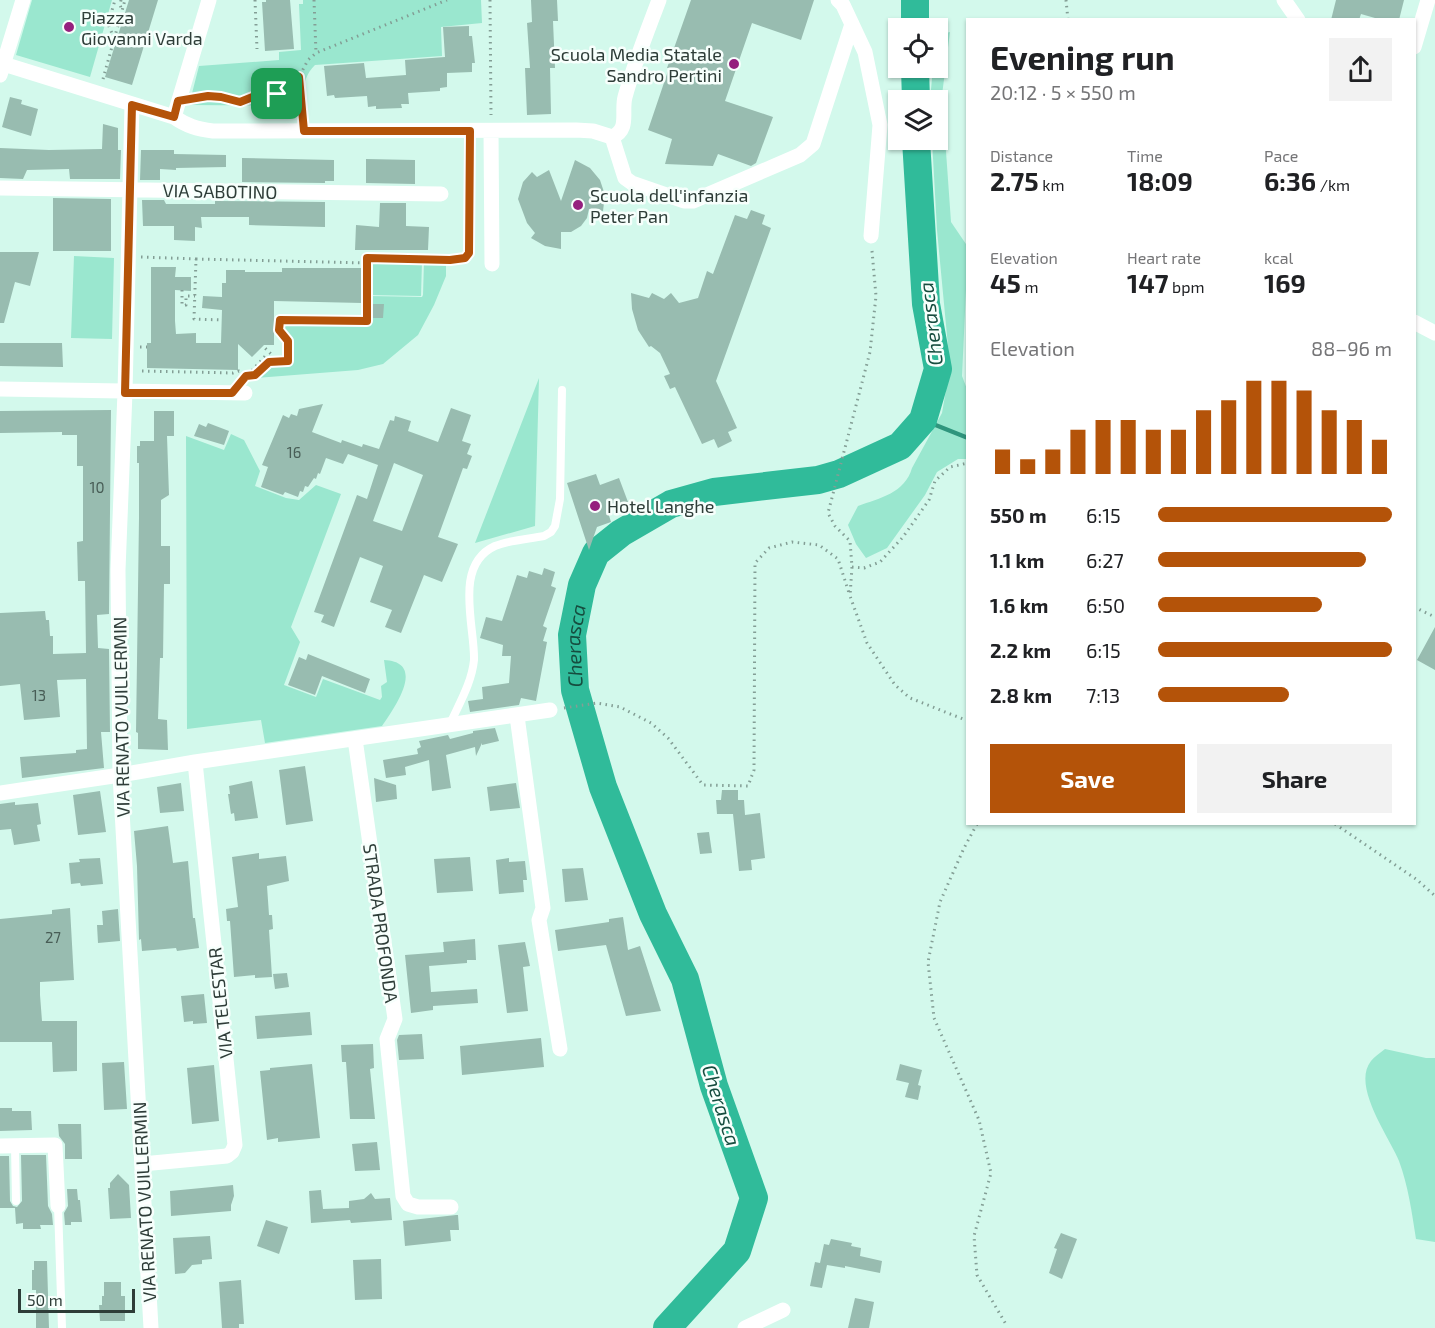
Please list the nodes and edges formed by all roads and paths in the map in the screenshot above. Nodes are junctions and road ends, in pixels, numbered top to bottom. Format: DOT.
graph roads {
  1 [pos="23,0"];
  2 [pos="115,0"];
  3 [pos="123,0"];
  4 [pos="209,0"];
  5 [pos="255,0"];
  6 [pos="314,0"];
  7 [pos="447,0"];
  8 [pos="490,0"];
  9 [pos="659,0"];
  10 [pos="838,0"];
  11 [pos="1066,0"];
  12 [pos="1284,0"];
  13 [pos="1428,0"];
  14 [pos="1068,18"];
  15 [pos="1297,18"];
  16 [pos="852,24"];
  17 [pos="114,38"];
  18 [pos="1416,40"];
  19 [pos="257,49"];
  20 [pos="316,53"];
  21 [pos="1,67"];
  22 [pos="299,77"];
  23 [pos="98,95"];
  24 [pos="178,101"];
  25 [pos="132,105"];
  26 [pos="174,117"];
  27 [pos="304,131"];
  28 [pos="470,131"];
  29 [pos="491,131"];
  30 [pos="612,137"];
  31 [pos="0,188"];
  32 [pos="129,190"];
  33 [pos="441,194"];
  34 [pos="871,236"];
  35 [pos="128,257"];
  36 [pos="196,259"];
  37 [pos="367,262"];
  38 [pos="492,264"];
  39 [pos="182,290"];
  40 [pos="195,296"];
  41 [pos="222,320"];
  42 [pos="1416,323"];
  43 [pos="1435,333"];
  44 [pos="142,336"];
  45 [pos="263,346"];
  46 [pos="142,347"];
  47 [pos="147,347"];
  48 [pos="268,353"];
  49 [pos="142,356"];
  50 [pos="269,362"];
  51 [pos="142,364"];
  52 [pos="246,376"];
  53 [pos="0,389"];
  54 [pos="562,390"];
  55 [pos="125,393"];
  56 [pos="238,393"];
  57 [pos="966,464"];
  58 [pos="852,567"];
  59 [pos="850,596"];
  60 [pos="1416,609"];
  61 [pos="1435,617"];
  62 [pos="550,710"];
  63 [pos="517,716"];
  64 [pos="966,720"];
  65 [pos="449,725"];
  66 [pos="355,739"];
  67 [pos="195,762"];
  68 [pos="120,775"];
  69 [pos="0,793"];
  70 [pos="976,825"];
  71 [pos="1336,825"];
  72 [pos="1435,896"];
  73 [pos="560,1049"];
  74 [pos="7,1146"];
  75 [pos="141,1164"];
  76 [pos="16,1201"];
  77 [pos="58,1206"];
  78 [pos="451,1207"];
  79 [pos="783,1310"];
  80 [pos="1007,1326"];
  81 [pos="62,1328"];
  82 [pos="151,1328"];
  83 [pos="746,1328"];
  1 -- 21 [label="street"];
  2 -- 17 [label="path"];
  3 -- 17 [label="path"];
  4 -- 24 [label="street"];
  5 -- 19 [label="path"];
  6 -- 20 [label="path"];
  7 -- 20 [label="path"];
  8 -- 29 [label="path"];
  9 -- 30 [label="street"];
  10 -- 16 [label="street"];
  11 -- 14 [label="path"];
  12 -- 15 [label="street"];
  13 -- 18 [label="street"];
  16 -- 30 [label="street"];
  16 -- 34 [label="street"];
  17 -- 23 [label="path"];
  20 -- 22 [label="path"];
  21 -- 23 [label="street"];
  22 -- 24 [label="path"];
  22 -- 27 [label="path"];
  23 -- 25 [label="street"];
  24 -- 26 [label="street"];
  25 -- 26 [label="street"];
  25 -- 32 [label="street, VIA RENATO VUILLERMIN"];
  26 -- 27 [label="street"];
  27 -- 28 [label="street"];
  28 -- 29 [label="street"];
  28 -- 37 [label="path"];
  29 -- 30 [label="street"];
  29 -- 38 [label="street"];
  31 -- 32 [label="street, VIA SABOTINO"];
  32 -- 33 [label="street, VIA SABOTINO"];
  32 -- 35 [label="street, VIA RENATO VUILLERMIN"];
  34 -- 58 [label="path"];
  35 -- 36 [label="path"];
  35 -- 55 [label="street, VIA RENATO VUILLERMIN"];
  36 -- 37 [label="path"];
  36 -- 40 [label="path"];
  37 -- 50 [label="path"];
  39 -- 40 [label="path"];
  40 -- 41 [label="path"];
  42 -- 43 [label="street"];
  44 -- 46 [label="path"];
  45 -- 48 [label="path"];
  46 -- 47 [label="path"];
  46 -- 49 [label="path"];
  48 -- 50 [label="path"];
  48 -- 52 [label="path"];
  50 -- 52 [label="path"];
  51 -- 52 [label="path"];
  52 -- 56 [label="path"];
  53 -- 55 [label="street"];
  54 -- 65 [label="lane"];
  55 -- 56 [label="street"];
  55 -- 68 [label="street, VIA RENATO VUILLERMIN"];
  57 -- 58 [label="path"];
  58 -- 59 [label="path"];
  59 -- 62 [label="path"];
  59 -- 64 [label="path"];
  60 -- 61 [label="path"];
  62 -- 63 [label="street"];
  63 -- 65 [label="street"];
  63 -- 73 [label="street"];
  65 -- 66 [label="street"];
  66 -- 67 [label="street"];
  66 -- 78 [label="street, STRADA PROFONDA"];
  67 -- 68 [label="street"];
  67 -- 75 [label="street, VIA TELESTAR"];
  68 -- 69 [label="street"];
  68 -- 75 [label="street, VIA RENATO VUILLERMIN"];
  70 -- 80 [label="path"];
  71 -- 72 [label="path"];
  74 -- 76 [label="lane"];
  74 -- 77 [label="street"];
  75 -- 82 [label="street, VIA RENATO VUILLERMIN"];
  77 -- 81 [label="lane"];
  79 -- 83 [label="street"];
}
